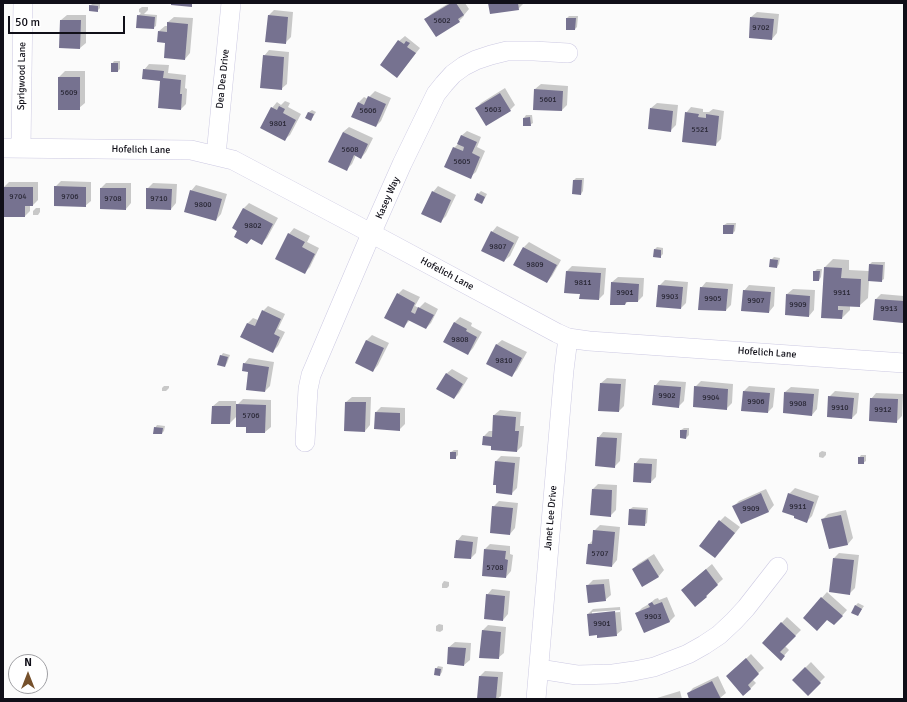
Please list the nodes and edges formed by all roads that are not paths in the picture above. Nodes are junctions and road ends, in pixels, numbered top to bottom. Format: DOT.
graph roads {
  1 [pos="23,3"];
  2 [pos="231,3"];
  3 [pos="568,53"];
  4 [pos="12,148"];
  5 [pos="216,155"];
  6 [pos="371,234"];
  7 [pos="568,338"];
  8 [pos="904,363"];
  9 [pos="305,442"];
  10 [pos="778,567"];
  11 [pos="539,669"];
  12 [pos="536,699"];
  1 -- 4 [label="street, Sprigwood Lane"];
  2 -- 5 [label="street, Dea Dea Drive"];
  3 -- 6 [label="street, Kasey Way"];
  4 -- 5 [label="street, Hofelich Lane"];
  5 -- 6 [label="street, Hofelich Lane"];
  6 -- 7 [label="street, Hofelich Lane"];
  6 -- 9 [label="street, Kasey Way"];
  7 -- 8 [label="street, Hofelich Lane"];
  7 -- 11 [label="street, Janet Lee Drive"];
  10 -- 11 [label="street"];
  11 -- 12 [label="street, Janet Lee Drive"];
}
